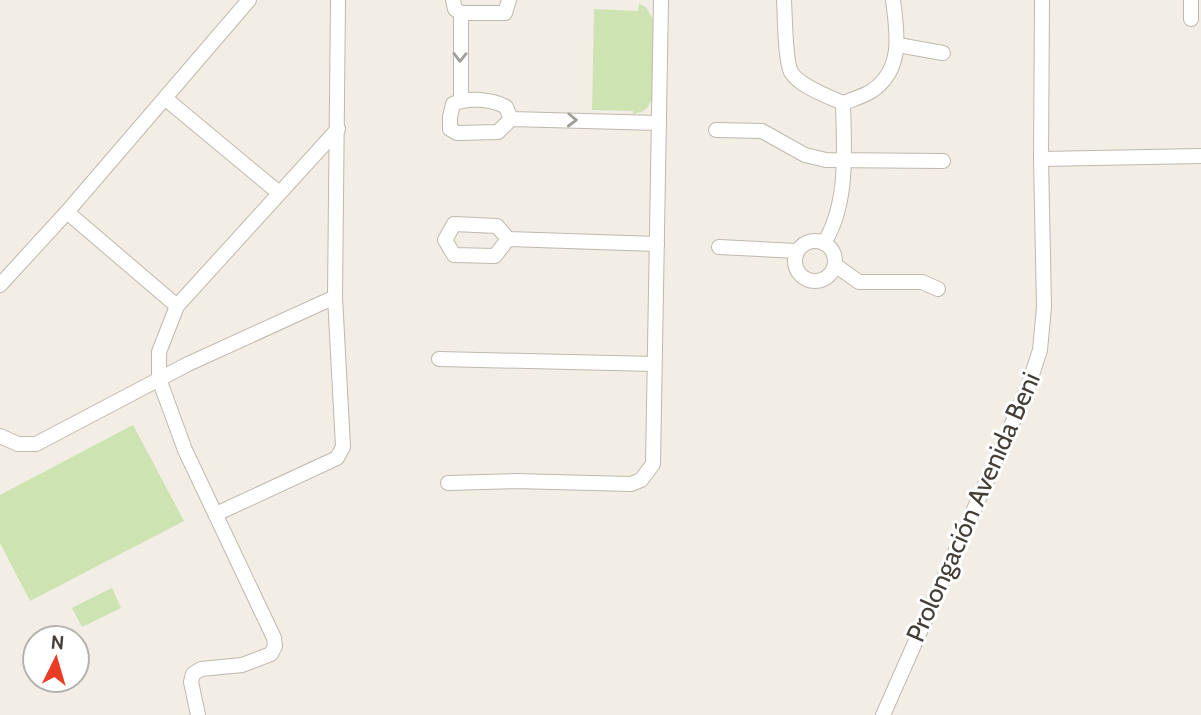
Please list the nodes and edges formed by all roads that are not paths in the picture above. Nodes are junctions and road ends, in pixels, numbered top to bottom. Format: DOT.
graph roads {
  1 [pos="249,0"];
  2 [pos="338,0"];
  3 [pos="509,0"];
  4 [pos="661,0"];
  5 [pos="784,0"];
  6 [pos="894,0"];
  7 [pos="1042,0"];
  8 [pos="1191,0"];
  9 [pos="457,6"];
  10 [pos="1191,19"];
  11 [pos="898,45"];
  12 [pos="943,53"];
  13 [pos="166,99"];
  14 [pos="461,101"];
  15 [pos="843,103"];
  16 [pos="511,118"];
  17 [pos="659,123"];
  18 [pos="338,129"];
  19 [pos="716,130"];
  20 [pos="1201,156"];
  21 [pos="1041,159"];
  22 [pos="844,160"];
  23 [pos="943,162"];
  24 [pos="279,192"];
  25 [pos="67,212"];
  26 [pos="508,239"];
  27 [pos="824,243"];
  28 [pos="656,244"];
  29 [pos="719,247"];
  30 [pos="797,251"];
  31 [pos="835,265"];
  32 [pos="0,285"];
  33 [pos="939,289"];
  34 [pos="335,297"];
  35 [pos="177,306"];
  36 [pos="439,359"];
  37 [pos="654,364"];
  38 [pos="159,379"];
  39 [pos="0,436"];
  40 [pos="448,483"];
  41 [pos="216,514"];
  42 [pos="198,715"];
  43 [pos="883,715"];
  1 -- 13 [label="street"];
  2 -- 18 [label="street"];
  3 -- 9 [label="street"];
  4 -- 17 [label="street"];
  5 -- 15 [label="street"];
  6 -- 11 [label="street"];
  7 -- 21 [label="street, Prolongación Avenida Beni"];
  8 -- 10 [label="street"];
  9 -- 14 [label="street, one-way"];
  11 -- 12 [label="street"];
  11 -- 15 [label="street"];
  13 -- 24 [label="street"];
  13 -- 25 [label="street"];
  14 -- 16 [label="street"];
  14 -- 16 [label="street"];
  15 -- 22 [label="street"];
  16 -- 17 [label="street, one-way"];
  17 -- 28 [label="street"];
  18 -- 24 [label="street"];
  18 -- 34 [label="street"];
  19 -- 22 [label="street"];
  20 -- 21 [label="street"];
  21 -- 43 [label="street, Prolongación Avenida Beni"];
  22 -- 23 [label="street"];
  22 -- 27 [label="street"];
  24 -- 35 [label="street"];
  25 -- 32 [label="street"];
  25 -- 35 [label="street"];
  26 -- 28 [label="street"];
  27 -- 30 [label="street"];
  27 -- 31 [label="street"];
  28 -- 37 [label="street"];
  29 -- 30 [label="street"];
  30 -- 31 [label="street"];
  31 -- 33 [label="street"];
  34 -- 38 [label="street"];
  34 -- 41 [label="street"];
  35 -- 38 [label="street"];
  36 -- 37 [label="street"];
  37 -- 40 [label="street"];
  38 -- 39 [label="street"];
  38 -- 41 [label="street"];
  41 -- 42 [label="street"];
}
